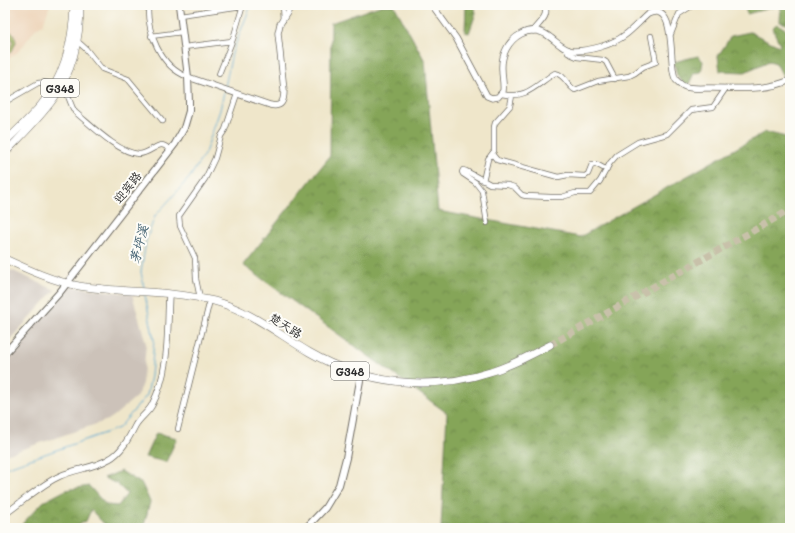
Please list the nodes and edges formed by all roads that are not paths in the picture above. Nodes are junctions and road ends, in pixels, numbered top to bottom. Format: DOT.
graph roads {
  1 [pos="74,5"];
  2 [pos="80,5"];
  3 [pos="148,5"];
  4 [pos="178,5"];
  5 [pos="282,5"];
  6 [pos="292,5"];
  7 [pos="432,5"];
  8 [pos="544,5"];
  9 [pos="693,5"];
  10 [pos="242,6"];
  11 [pos="5,7"];
  12 [pos="5,13"];
  13 [pos="180,15"];
  14 [pos="282,20"];
  15 [pos="532,30"];
  16 [pos="182,32"];
  17 [pos="671,34"];
  18 [pos="151,36"];
  19 [pos="651,36"];
  20 [pos="74,39"];
  21 [pos="232,41"];
  22 [pos="184,47"];
  23 [pos="568,49"];
  24 [pos="219,74"];
  25 [pos="188,77"];
  26 [pos="615,79"];
  27 [pos="789,82"];
  28 [pos="57,86"];
  29 [pos="726,88"];
  30 [pos="235,93"];
  31 [pos="502,94"];
  32 [pos="512,96"];
  33 [pos="5,102"];
  34 [pos="163,121"];
  35 [pos="5,142"];
  36 [pos="170,149"];
  37 [pos="5,153"];
  38 [pos="492,154"];
  39 [pos="607,170"];
  40 [pos="483,181"];
  41 [pos="488,223"];
  42 [pos="5,259"];
  43 [pos="67,283"];
  44 [pos="169,295"];
  45 [pos="200,298"];
  46 [pos="210,300"];
  47 [pos="550,345"];
  48 [pos="5,353"];
  49 [pos="361,375"];
  50 [pos="178,429"];
  51 [pos="5,514"];
  52 [pos="306,528"];
  1 -- 20 [label="highway, G348"];
  2 -- 20 [label="highway, G348"];
  3 -- 18 [label="street"];
  4 -- 13 [label="main road, 迎宾路"];
  5 -- 14 [label="street"];
  6 -- 14 [label="street"];
  7 -- 31 [label="street"];
  8 -- 15 [label="street"];
  9 -- 17 [label="street"];
  10 -- 13 [label="street"];
  10 -- 21 [label="street"];
  11 -- 12 [label="street"];
  13 -- 16 [label="main road, 迎宾路"];
  14 -- 30 [label="street"];
  15 -- 23 [label="street"];
  15 -- 31 [label="street"];
  16 -- 18 [label="street"];
  16 -- 22 [label="main road, 迎宾路"];
  17 -- 23 [label="street"];
  17 -- 29 [label="street"];
  18 -- 25 [label="street"];
  19 -- 26 [label="street"];
  20 -- 28 [label="highway, G348"];
  20 -- 34 [label="street"];
  21 -- 22 [label="street"];
  21 -- 24 [label="street"];
  22 -- 25 [label="main road, 迎宾路"];
  23 -- 26 [label="street"];
  25 -- 30 [label="street"];
  25 -- 36 [label="main road, 迎宾路"];
  26 -- 32 [label="street"];
  27 -- 29 [label="street"];
  28 -- 33 [label="street"];
  28 -- 35 [label="highway, G348"];
  28 -- 36 [label="street"];
  28 -- 37 [label="highway, G348"];
  29 -- 39 [label="street"];
  30 -- 45 [label="street"];
  31 -- 32 [label="street"];
  32 -- 38 [label="street"];
  36 -- 43 [label="main road, 迎宾路"];
  38 -- 39 [label="street"];
  38 -- 40 [label="street"];
  39 -- 40 [label="street"];
  40 -- 41 [label="street"];
  42 -- 43 [label="highway, 楚天路 / G348"];
  43 -- 44 [label="highway, 楚天路 / G348"];
  43 -- 48 [label="main road, 迎宾路"];
  44 -- 45 [label="highway, 楚天路 / G348"];
  44 -- 51 [label="street"];
  45 -- 46 [label="highway, 楚天路 / G348"];
  46 -- 49 [label="highway, 楚天路 / G348"];
  46 -- 50 [label="street"];
  47 -- 49 [label="highway, 楚天路 / G348"];
  49 -- 52 [label="main road"];
}
